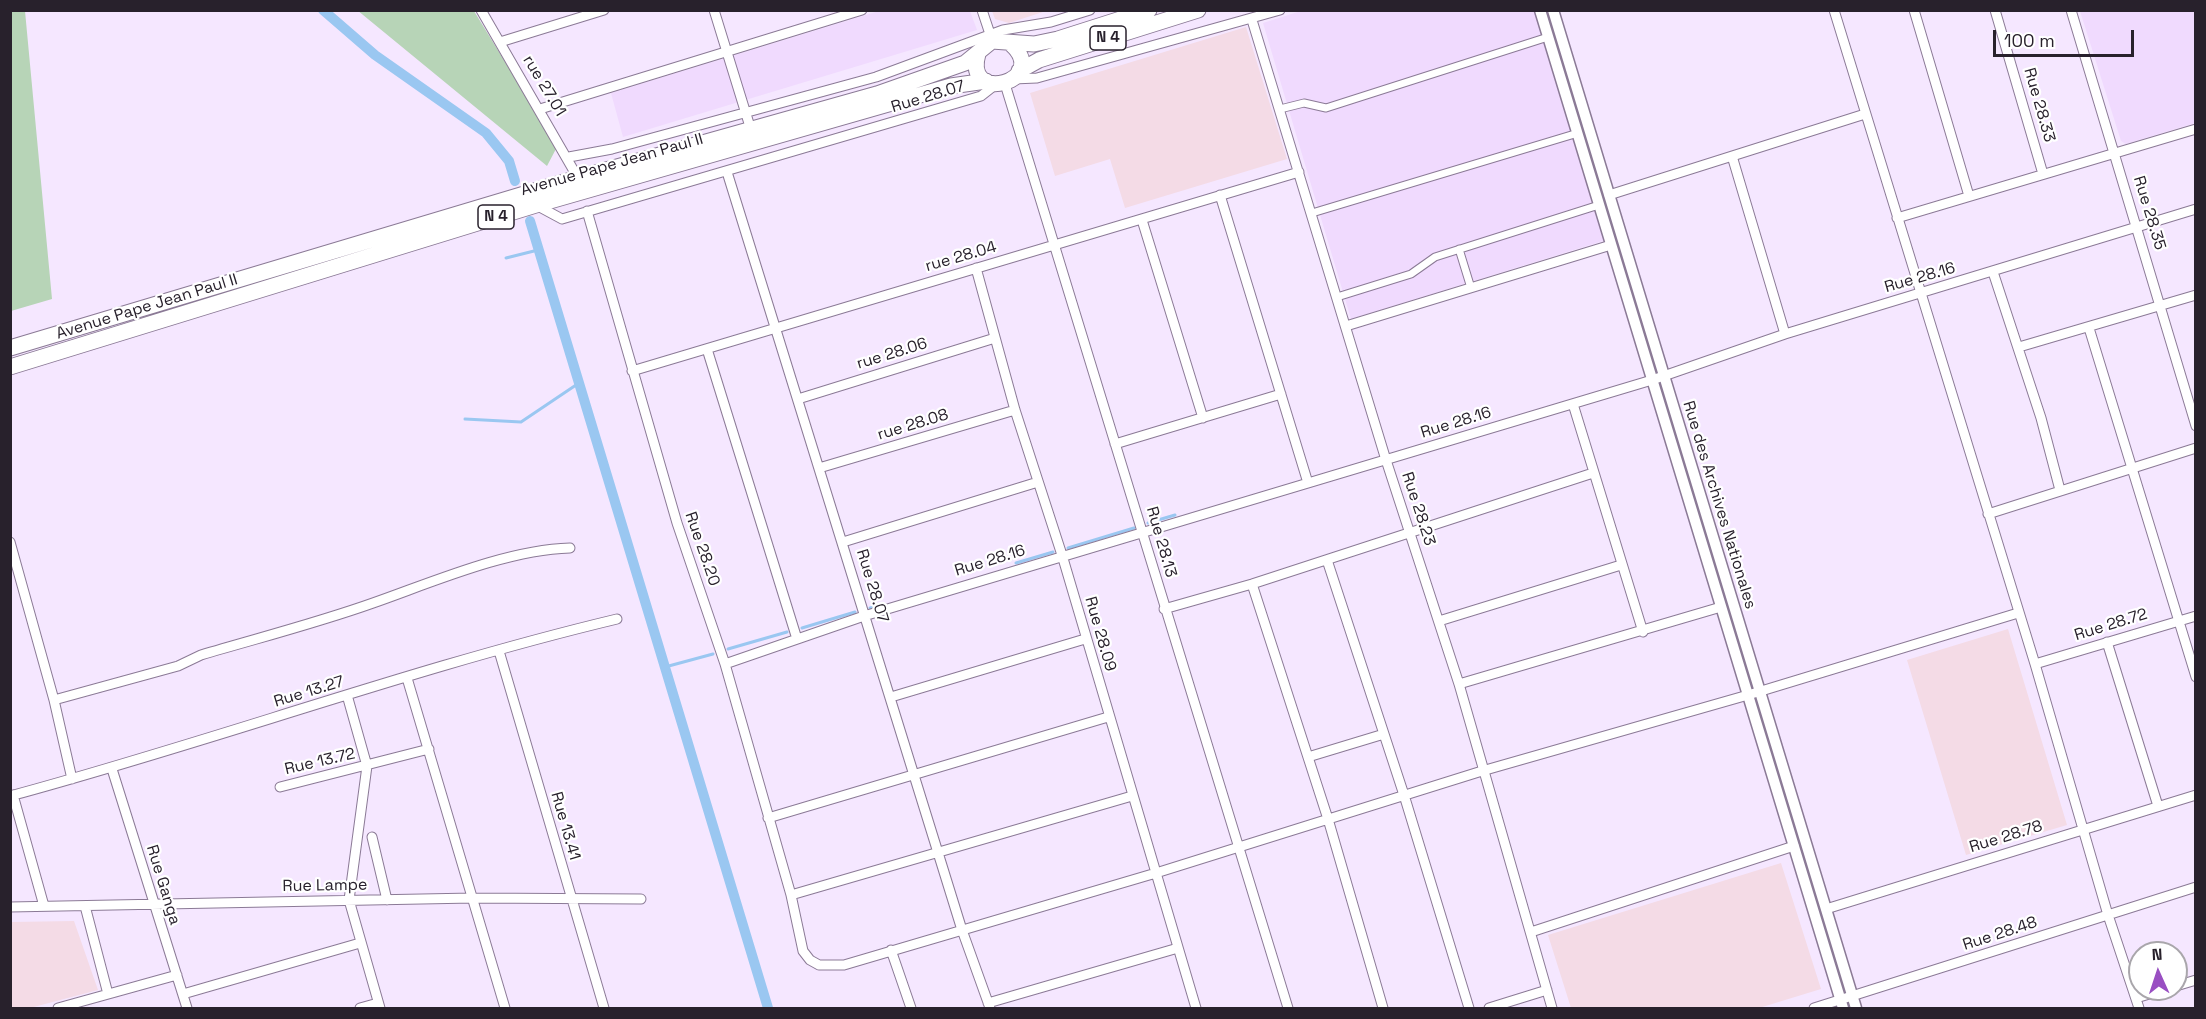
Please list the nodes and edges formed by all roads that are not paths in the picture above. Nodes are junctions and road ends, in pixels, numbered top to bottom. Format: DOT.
graph roads {
  1 [pos="481,10"];
  2 [pos="604,10"];
  3 [pos="714,10"];
  4 [pos="862,10"];
  5 [pos="982,10"];
  6 [pos="1090,10"];
  7 [pos="1149,10"];
  8 [pos="1198,10"];
  9 [pos="1280,10"];
  10 [pos="1540,10"];
  11 [pos="1553,10"];
  12 [pos="1834,10"];
  13 [pos="1914,10"];
  14 [pos="1995,10"];
  15 [pos="2071,10"];
  16 [pos="1252,20"];
  17 [pos="1548,37"];
  18 [pos="991,38"];
  19 [pos="500,42"];
  20 [pos="1011,44"];
  21 [pos="726,51"];
  22 [pos="978,54"];
  23 [pos="1004,80"];
  24 [pos="540,109"];
  25 [pos="1280,109"];
  26 [pos="745,112"];
  27 [pos="1865,114"];
  28 [pos="2196,129"];
  29 [pos="751,130"];
  30 [pos="1578,133"];
  31 [pos="2115,152"];
  32 [pos="1732,156"];
  33 [pos="569,157"];
  34 [pos="727,172"];
  35 [pos="1299,172"];
  36 [pos="2043,174"];
  37 [pos="578,178"];
  38 [pos="1220,195"];
  39 [pos="1609,195"];
  40 [pos="1969,196"];
  41 [pos="536,205"];
  42 [pos="1599,205"];
  43 [pos="2196,209"];
  44 [pos="587,211"];
  45 [pos="1312,213"];
  46 [pos="1897,218"];
  47 [pos="1142,220"];
  48 [pos="2138,227"];
  49 [pos="1054,245"];
  50 [pos="1611,245"];
  51 [pos="1459,249"];
  52 [pos="976,268"];
  53 [pos="1994,272"];
  54 [pos="1471,288"];
  55 [pos="1920,293"];
  56 [pos="2196,295"];
  57 [pos="1337,297"];
  58 [pos="2161,305"];
  59 [pos="776,326"];
  60 [pos="1346,326"];
  61 [pos="2089,328"];
  62 [pos="1785,334"];
  63 [pos="995,338"];
  64 [pos="2019,347"];
  65 [pos="10,348"];
  66 [pos="707,349"];
  67 [pos="10,367"];
  68 [pos="632,371"];
  69 [pos="1664,376"];
  70 [pos="1652,380"];
  71 [pos="1281,394"];
  72 [pos="798,399"];
  73 [pos="1573,404"];
  74 [pos="1015,410"];
  75 [pos="1203,418"];
  76 [pos="2196,426"];
  77 [pos="1115,444"];
  78 [pos="2196,448"];
  79 [pos="1386,460"];
  80 [pos="819,468"];
  81 [pos="2132,468"];
  82 [pos="1593,473"];
  83 [pos="1038,482"];
  84 [pos="1308,483"];
  85 [pos="2060,490"];
  86 [pos="1988,514"];
  87 [pos="1409,531"];
  88 [pos="1143,532"];
  89 [pos="10,542"];
  90 [pos="843,542"];
  91 [pos="570,548"];
  92 [pos="1062,555"];
  93 [pos="1328,560"];
  94 [pos="1621,565"];
  95 [pos="1252,584"];
  96 [pos="1721,607"];
  97 [pos="1164,609"];
  98 [pos="2018,613"];
  99 [pos="864,616"];
  100 [pos="2196,616"];
  101 [pos="617,619"];
  102 [pos="1438,621"];
  103 [pos="2177,621"];
  104 [pos="1643,632"];
  105 [pos="797,639"];
  106 [pos="1085,639"];
  107 [pos="2107,642"];
  108 [pos="499,651"];
  109 [pos="725,664"];
  110 [pos="2035,664"];
  111 [pos="2196,677"];
  112 [pos="407,678"];
  113 [pos="1459,684"];
  114 [pos="1760,691"];
  115 [pos="347,695"];
  116 [pos="1748,695"];
  117 [pos="891,697"];
  118 [pos="54,700"];
  119 [pos="1108,717"];
  120 [pos="1384,734"];
  121 [pos="429,750"];
  122 [pos="1308,757"];
  123 [pos="368,766"];
  124 [pos="112,769"];
  125 [pos="1482,771"];
  126 [pos="914,775"];
  127 [pos="72,779"];
  128 [pos="280,787"];
  129 [pos="1404,795"];
  130 [pos="2196,795"];
  131 [pos="12,796"];
  132 [pos="1132,796"];
  133 [pos="2158,807"];
  134 [pos="768,818"];
  135 [pos="1328,819"];
  136 [pos="2084,829"];
  137 [pos="372,837"];
  138 [pos="1240,846"];
  139 [pos="1794,846"];
  140 [pos="938,851"];
  141 [pos="1156,873"];
  142 [pos="2196,887"];
  143 [pos="791,895"];
  144 [pos="473,898"];
  145 [pos="570,899"];
  146 [pos="641,899"];
  147 [pos="349,900"];
  148 [pos="387,900"];
  149 [pos="154,905"];
  150 [pos="44,906"];
  151 [pos="85,906"];
  152 [pos="10,907"];
  153 [pos="1826,909"];
  154 [pos="2108,915"];
  155 [pos="962,930"];
  156 [pos="1531,932"];
  157 [pos="360,943"];
  158 [pos="1178,948"];
  159 [pos="891,950"];
  160 [pos="2128,974"];
  161 [pos="177,975"];
  162 [pos="1547,990"];
  163 [pos="108,994"];
  164 [pos="183,994"];
  165 [pos="1855,1003"];
  166 [pos="1842,1005"];
  167 [pos="379,1006"];
  168 [pos="989,1006"];
  169 [pos="58,1008"];
  170 [pos="187,1008"];
  171 [pos="360,1008"];
  172 [pos="505,1008"];
  173 [pos="604,1008"];
  174 [pos="911,1008"];
  175 [pos="1196,1008"];
  176 [pos="1288,1008"];
  177 [pos="1383,1008"];
  178 [pos="1468,1008"];
  179 [pos="1489,1008"];
  180 [pos="1552,1008"];
  181 [pos="1814,1008"];
  1 -- 19 [label="street, rue 27.01"];
  2 -- 19 [label="street"];
  3 -- 21 [label="street"];
  4 -- 21 [label="street"];
  5 -- 18 [label="street"];
  6 -- 18 [label="street"];
  7 -- 20 [label="highway, N 4"];
  8 -- 23 [label="highway, Avenue Pape Jean Paul II / N 4"];
  9 -- 16 [label="street, Rue 28.07"];
  10 -- 17 [label="street, Rue des Archives Nationales"];
  11 -- 39 [label="street, Rue des Archives Nationales"];
  12 -- 27 [label="street"];
  13 -- 40 [label="street"];
  14 -- 36 [label="street, Rue 28.33"];
  15 -- 31 [label="street, Rue 28.35"];
  16 -- 23 [label="street, Rue 28.07"];
  16 -- 25 [label="street, Rue 28.23"];
  17 -- 25 [label="street"];
  17 -- 30 [label="street, Rue des Archives Nationales"];
  18 -- 20 [label="highway, N 4"];
  18 -- 22 [label="highway, Avenue Pape Jean Paul II / N 4"];
  18 -- 26 [label="street"];
  19 -- 24 [label="street, rue 27.01"];
  20 -- 23 [label="highway"];
  21 -- 24 [label="street"];
  21 -- 26 [label="street"];
  22 -- 23 [label="highway"];
  22 -- 29 [label="highway, Avenue Pape Jean Paul II / N 4"];
  23 -- 34 [label="street, Rue 28.07"];
  23 -- 41 [label="highway, Avenue Pape Jean Paul II / N 4"];
  23 -- 49 [label="street, Rue 28.13"];
  24 -- 33 [label="street, rue 27.01"];
  25 -- 35 [label="street, Rue 28.23"];
  26 -- 29 [label="street"];
  26 -- 33 [label="street"];
  27 -- 32 [label="street"];
  27 -- 46 [label="street"];
  28 -- 31 [label="street"];
  29 -- 37 [label="highway, Avenue Pape Jean Paul II / N 4"];
  30 -- 42 [label="street, Rue des Archives Nationales"];
  30 -- 45 [label="street"];
  31 -- 36 [label="street"];
  31 -- 48 [label="street, Rue 28.35"];
  32 -- 39 [label="street"];
  32 -- 62 [label="street"];
  33 -- 37 [label="street, rue 27.01"];
  34 -- 44 [label="street, Rue 28.07"];
  34 -- 59 [label="street, Rue 28.07"];
  35 -- 38 [label="street, rue 28.04"];
  35 -- 45 [label="street, Rue 28.23"];
  36 -- 40 [label="street"];
  37 -- 65 [label="highway, Avenue Pape Jean Paul II / N 4"];
  38 -- 47 [label="street, rue 28.04"];
  38 -- 71 [label="street"];
  39 -- 69 [label="street, Rue des Archives Nationales"];
  40 -- 46 [label="street"];
  41 -- 44 [label="street, Rue 28.07"];
  41 -- 67 [label="highway, Avenue Pape Jean Paul II / N 4"];
  42 -- 50 [label="street, Rue des Archives Nationales"];
  42 -- 51 [label="street"];
  43 -- 48 [label="street, Rue 28.16"];
  44 -- 68 [label="street, Rue 28.20"];
  45 -- 57 [label="street, Rue 28.23"];
  46 -- 55 [label="street"];
  47 -- 49 [label="street, rue 28.04"];
  47 -- 75 [label="street"];
  48 -- 53 [label="street, Rue 28.16"];
  48 -- 58 [label="street, Rue 28.35"];
  49 -- 52 [label="street, rue 28.04"];
  49 -- 77 [label="street, Rue 28.13"];
  50 -- 54 [label="street"];
  50 -- 70 [label="street, Rue des Archives Nationales"];
  51 -- 54 [label="street"];
  51 -- 57 [label="street"];
  52 -- 59 [label="street, rue 28.04"];
  52 -- 63 [label="street, Rue 28.09"];
  53 -- 55 [label="street, Rue 28.16"];
  53 -- 64 [label="street"];
  54 -- 60 [label="street"];
  55 -- 62 [label="street, Rue 28.16"];
  55 -- 86 [label="street"];
  56 -- 58 [label="street"];
  57 -- 60 [label="street, Rue 28.23"];
  58 -- 61 [label="street"];
  58 -- 76 [label="street, Rue 28.35"];
  59 -- 66 [label="street, rue 28.04"];
  59 -- 72 [label="street, Rue 28.07"];
  60 -- 79 [label="street, Rue 28.23"];
  61 -- 64 [label="street"];
  61 -- 81 [label="street"];
  62 -- 69 [label="street, Rue 28.16"];
  63 -- 72 [label="street, rue 28.06"];
  63 -- 74 [label="street, Rue 28.09"];
  64 -- 85 [label="street"];
  66 -- 68 [label="street, rue 28.04"];
  66 -- 105 [label="street"];
  68 -- 109 [label="street, Rue 28.20"];
  69 -- 70 [label="street, Rue 28.16"];
  69 -- 114 [label="street, Rue des Archives Nationales"];
  70 -- 73 [label="street, Rue 28.16"];
  70 -- 96 [label="street, Rue des Archives Nationales"];
  71 -- 75 [label="street"];
  71 -- 84 [label="street"];
  72 -- 80 [label="street, Rue 28.07"];
  73 -- 79 [label="street, Rue 28.16"];
  73 -- 82 [label="street"];
  74 -- 80 [label="street, rue 28.08"];
  74 -- 83 [label="street, Rue 28.09"];
  75 -- 77 [label="street"];
  77 -- 88 [label="street, Rue 28.13"];
  78 -- 81 [label="street"];
  79 -- 84 [label="street, Rue 28.16"];
  79 -- 87 [label="street, Rue 28.23"];
  80 -- 90 [label="street, Rue 28.07"];
  81 -- 85 [label="street"];
  81 -- 103 [label="street"];
  82 -- 87 [label="street"];
  82 -- 94 [label="street"];
  83 -- 90 [label="street"];
  83 -- 92 [label="street, Rue 28.09"];
  84 -- 88 [label="street, Rue 28.16"];
  85 -- 86 [label="street"];
  86 -- 98 [label="street"];
  87 -- 93 [label="street"];
  87 -- 102 [label="street, Rue 28.23"];
  88 -- 92 [label="street, Rue 28.16"];
  88 -- 97 [label="street, Rue 28.13"];
  89 -- 118 [label="street"];
  90 -- 99 [label="street, Rue 28.07"];
  91 -- 118 [label="street"];
  92 -- 99 [label="street, Rue 28.16"];
  92 -- 106 [label="street, Rue 28.09"];
  93 -- 95 [label="street"];
  93 -- 120 [label="street"];
  94 -- 102 [label="street"];
  94 -- 104 [label="street"];
  95 -- 97 [label="street"];
  95 -- 122 [label="street"];
  96 -- 104 [label="street"];
  96 -- 116 [label="street, Rue des Archives Nationales"];
  97 -- 138 [label="street, Rue 28.13"];
  98 -- 110 [label="street"];
  98 -- 114 [label="street"];
  99 -- 105 [label="street, Rue 28.16"];
  99 -- 117 [label="street, Rue 28.07"];
  100 -- 103 [label="street, Rue 28.72"];
  101 -- 108 [label="street, Rue 13.27"];
  102 -- 113 [label="street, Rue 28.23"];
  103 -- 107 [label="street, Rue 28.72"];
  103 -- 111 [label="street"];
  104 -- 113 [label="street"];
  105 -- 109 [label="street, Rue 28.16"];
  106 -- 117 [label="street"];
  106 -- 119 [label="street, Rue 28.09"];
  107 -- 110 [label="street, Rue 28.72"];
  107 -- 133 [label="street"];
  108 -- 112 [label="street, Rue 13.27"];
  108 -- 145 [label="street, Rue 13.41"];
  109 -- 134 [label="street, Rue 28.20"];
  110 -- 136 [label="street"];
  112 -- 115 [label="street, Rue 13.27"];
  112 -- 121 [label="street"];
  113 -- 125 [label="street, Rue 28.23"];
  114 -- 116 [label="street"];
  114 -- 153 [label="street, Rue des Archives Nationales"];
  115 -- 123 [label="street"];
  115 -- 124 [label="street, Rue 13.27"];
  116 -- 125 [label="street"];
  116 -- 139 [label="street, Rue des Archives Nationales"];
  117 -- 126 [label="street, Rue 28.07"];
  118 -- 127 [label="street"];
  119 -- 126 [label="street"];
  119 -- 132 [label="street, Rue 28.09"];
  120 -- 122 [label="street"];
  120 -- 129 [label="street"];
  121 -- 123 [label="street, Rue 13.72"];
  121 -- 144 [label="street"];
  122 -- 135 [label="street"];
  123 -- 128 [label="street, Rue 13.72"];
  123 -- 147 [label="street"];
  124 -- 127 [label="street, Rue 13.27"];
  124 -- 149 [label="street, Rue Ganga"];
  125 -- 129 [label="street"];
  125 -- 156 [label="street, Rue 28.23"];
  126 -- 134 [label="street"];
  126 -- 140 [label="street, Rue 28.07"];
  127 -- 131 [label="street, Rue 13.27"];
  129 -- 135 [label="street"];
  129 -- 178 [label="street"];
  130 -- 133 [label="street, Rue 28.78"];
  131 -- 150 [label="street"];
  132 -- 140 [label="street"];
  132 -- 141 [label="street, Rue 28.09"];
  133 -- 136 [label="street, Rue 28.78"];
  134 -- 143 [label="street, Rue 28.20"];
  135 -- 138 [label="street"];
  135 -- 177 [label="street"];
  136 -- 153 [label="street, Rue 28.78"];
  136 -- 154 [label="street"];
  137 -- 148 [label="street"];
  138 -- 141 [label="street"];
  138 -- 176 [label="street, Rue 28.13"];
  139 -- 156 [label="street"];
  139 -- 166 [label="street, Rue des Archives Nationales"];
  140 -- 143 [label="street"];
  140 -- 155 [label="street, Rue 28.07"];
  141 -- 155 [label="street"];
  141 -- 158 [label="street, Rue 28.09"];
  142 -- 154 [label="street, Rue 28.48"];
  143 -- 159 [label="street, Rue 28.20"];
  144 -- 145 [label="street, Rue Lampe"];
  144 -- 148 [label="street, Rue Lampe"];
  144 -- 172 [label="street"];
  145 -- 146 [label="street, Rue Lampe"];
  145 -- 173 [label="street, Rue 13.41"];
  147 -- 148 [label="street, Rue Lampe"];
  147 -- 149 [label="street, Rue Lampe"];
  147 -- 157 [label="street"];
  149 -- 151 [label="street, Rue Lampe"];
  149 -- 161 [label="street, Rue Ganga"];
  150 -- 151 [label="street, Rue Lampe"];
  150 -- 152 [label="street, Rue Lampe"];
  151 -- 163 [label="street"];
  153 -- 165 [label="street, Rue des Archives Nationales"];
  154 -- 160 [label="street"];
  154 -- 165 [label="street, Rue 28.48"];
  155 -- 159 [label="street"];
  155 -- 168 [label="street, Rue 28.07"];
  156 -- 162 [label="street, Rue 28.23"];
  157 -- 164 [label="street"];
  157 -- 167 [label="street"];
  158 -- 168 [label="street"];
  158 -- 175 [label="street, Rue 28.09"];
  159 -- 174 [label="street"];
  161 -- 163 [label="street"];
  161 -- 164 [label="street, Rue Ganga"];
  162 -- 179 [label="street"];
  162 -- 180 [label="street, Rue 28.23"];
  163 -- 169 [label="street"];
  164 -- 170 [label="street, Rue Ganga"];
  165 -- 166 [label="street, Rue 28.48"];
  166 -- 181 [label="street, Rue 28.48"];
  167 -- 171 [label="street"];
}
